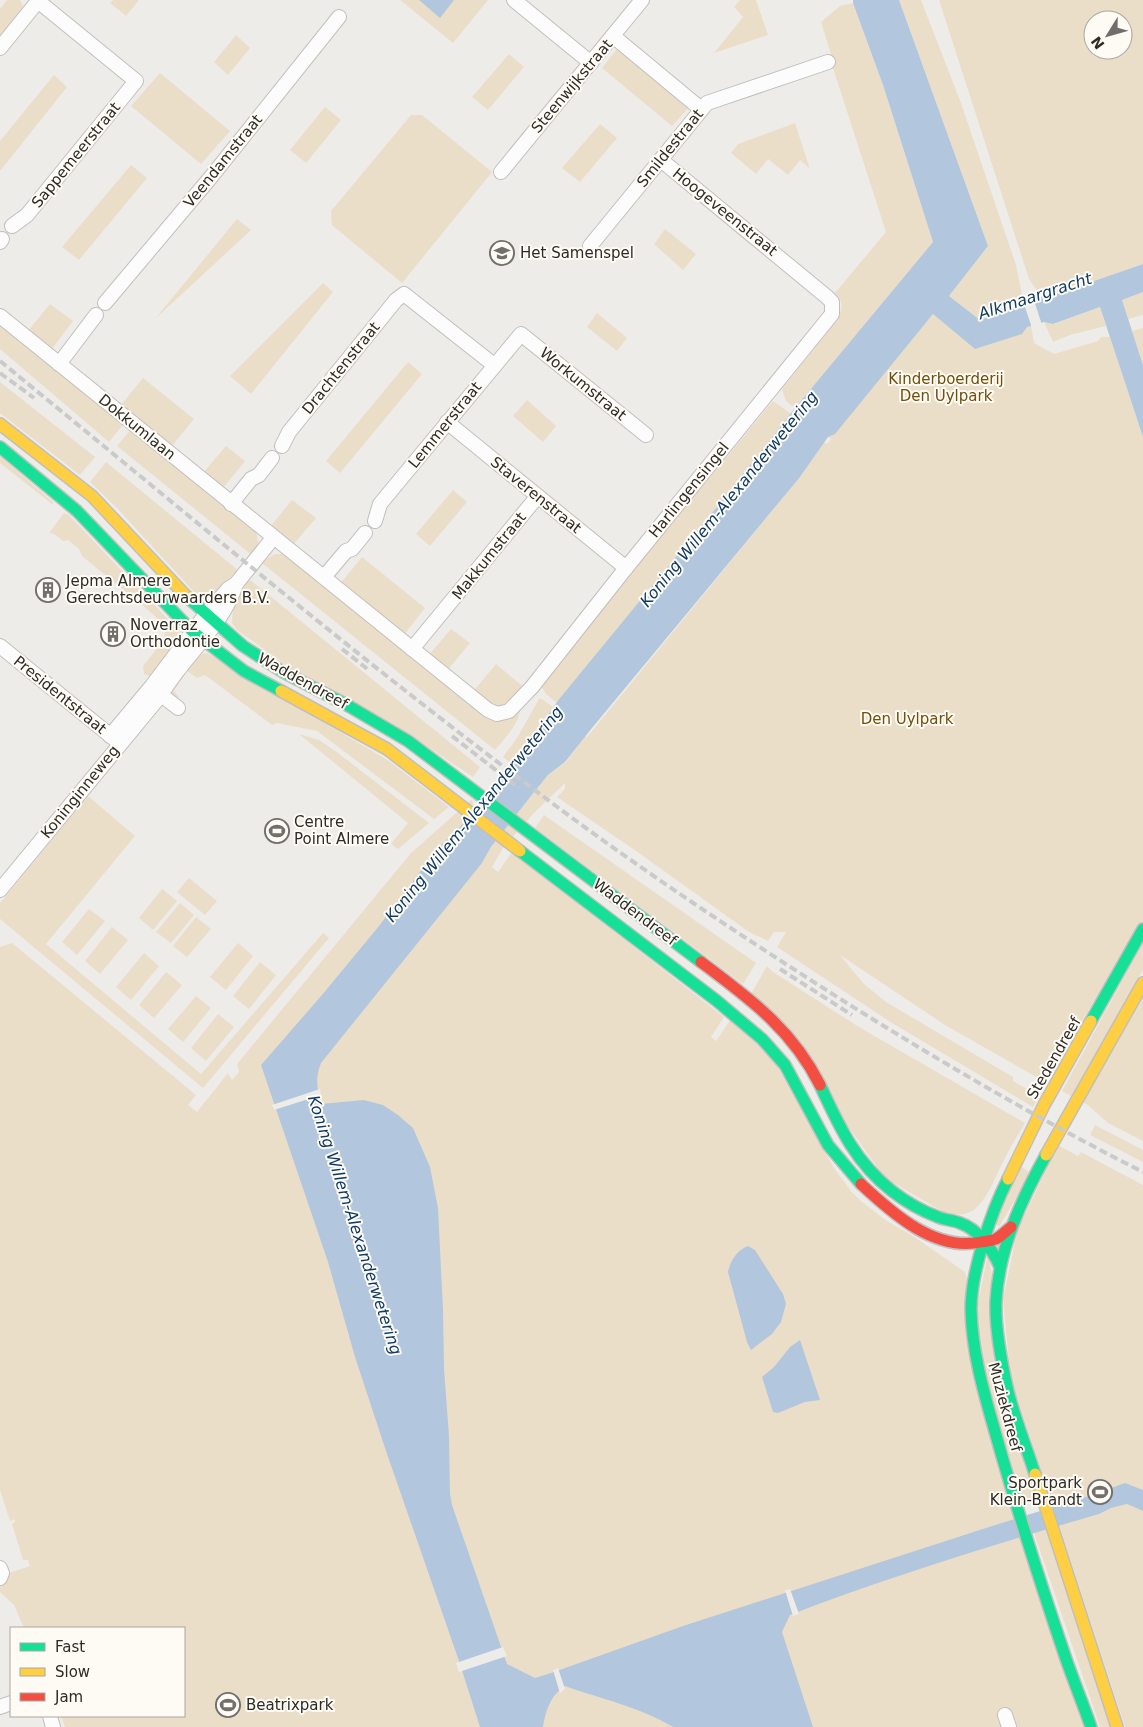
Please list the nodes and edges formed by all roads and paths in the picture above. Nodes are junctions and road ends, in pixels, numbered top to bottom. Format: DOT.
graph roads {
  1 [pos="514,0"];
  2 [pos="642,0"];
  3 [pos="45,2"];
  4 [pos="339,17"];
  5 [pos="613,36"];
  6 [pos="0,48"];
  7 [pos="828,62"];
  8 [pos="591,63"];
  9 [pos="701,109"];
  10 [pos="661,160"];
  11 [pos="501,172"];
  12 [pos="12,226"];
  13 [pos="590,246"];
  14 [pos="789,264"];
  15 [pos="105,303"];
  16 [pos="96,315"];
  17 [pos="0,316"];
  18 [pos="521,334"];
  19 [pos="59,364"];
  20 [pos="494,365"];
  21 [pos="447,422"];
  22 [pos="0,424"];
  23 [pos="646,435"];
  24 [pos="282,446"];
  25 [pos="0,447"];
  26 [pos="272,458"];
  27 [pos="537,497"];
  28 [pos="231,504"];
  29 [pos="375,521"];
  30 [pos="365,533"];
  31 [pos="273,538"];
  32 [pos="626,568"];
  33 [pos="324,577"];
  34 [pos="211,619"];
  35 [pos="197,635"];
  36 [pos="0,646"];
  37 [pos="412,648"];
  38 [pos="156,691"];
  39 [pos="178,708"];
  40 [pos="496,714"];
  41 [pos="115,740"];
  42 [pos="0,890"];
  43 [pos="1143,929"];
  44 [pos="1143,983"];
  45 [pos="995,1204"];
  46 [pos="961,1223"];
  47 [pos="1011,1226"];
  48 [pos="983,1242"];
  49 [pos="954,1244"];
  50 [pos="1000,1267"];
  51 [pos="975,1275"];
  52 [pos="0,1568"];
  53 [pos="0,1578"];
  54 [pos="1092,1727"];
  55 [pos="1117,1727"];
  1 -- 8 [label="street"];
  2 -- 5 [label="street, Steenwijkstraat"];
  3 -- 6 [label="street"];
  3 -- 12 [label="street, Sappemeerstraat"];
  4 -- 15 [label="street, Veendamstraat"];
  5 -- 8 [label="street, Steenwijkstraat"];
  5 -- 9 [label="street"];
  7 -- 9 [label="street, Smildestraat"];
  8 -- 11 [label="street, Steenwijkstraat"];
  9 -- 10 [label="street, Smildestraat"];
  10 -- 13 [label="street, Smildestraat"];
  10 -- 14 [label="street, Hoogeveenstraat"];
  14 -- 32 [label="street, Harlingensingel"];
  16 -- 19 [label="street"];
  17 -- 19 [label="street, Dokkumlaan"];
  18 -- 20 [label="street, Lemmerstraat"];
  18 -- 23 [label="street, Workumstraat"];
  19 -- 28 [label="street, Dokkumlaan"];
  20 -- 21 [label="street, Lemmerstraat"];
  20 -- 24 [label="street, Drachtenstraat"];
  21 -- 27 [label="street, Staverenstraat"];
  21 -- 29 [label="street, Lemmerstraat"];
  22 -- 34 [label="main road, Waddendreef"];
  25 -- 35 [label="main road, Waddendreef"];
  26 -- 28 [label="street"];
  27 -- 32 [label="street, Staverenstraat"];
  27 -- 37 [label="street, Makkumstraat"];
  28 -- 31 [label="street, Dokkumlaan"];
  30 -- 33 [label="street"];
  31 -- 33 [label="street, Dokkumlaan"];
  31 -- 34 [label="street"];
  32 -- 40 [label="street, Harlingensingel"];
  33 -- 37 [label="street, Dokkumlaan"];
  34 -- 35 [label="street"];
  34 -- 46 [label="main road, Waddendreef"];
  35 -- 38 [label="street, Koninginneweg"];
  35 -- 49 [label="main road, Waddendreef"];
  36 -- 41 [label="street, Presidentstraat"];
  37 -- 40 [label="street, Dokkumlaan"];
  38 -- 39 [label="street"];
  38 -- 41 [label="street, Koninginneweg"];
  41 -- 42 [label="street, Koninginneweg"];
  43 -- 45 [label="main road, Stedendreef"];
  44 -- 47 [label="main road"];
  45 -- 46 [label="main road"];
  45 -- 48 [label="main road, Muziekdreef"];
  46 -- 48 [label="main road, Waddendreef"];
  47 -- 48 [label="main road"];
  47 -- 50 [label="main road"];
  48 -- 49 [label="main road"];
  48 -- 50 [label="main road, Waddendreef"];
  48 -- 51 [label="main road, Muziekdreef"];
  49 -- 51 [label="main road"];
  50 -- 55 [label="main road, Muziekdreef"];
  51 -- 54 [label="main road, Muziekdreef"];
  52 -- 53 [label="street"];
}
